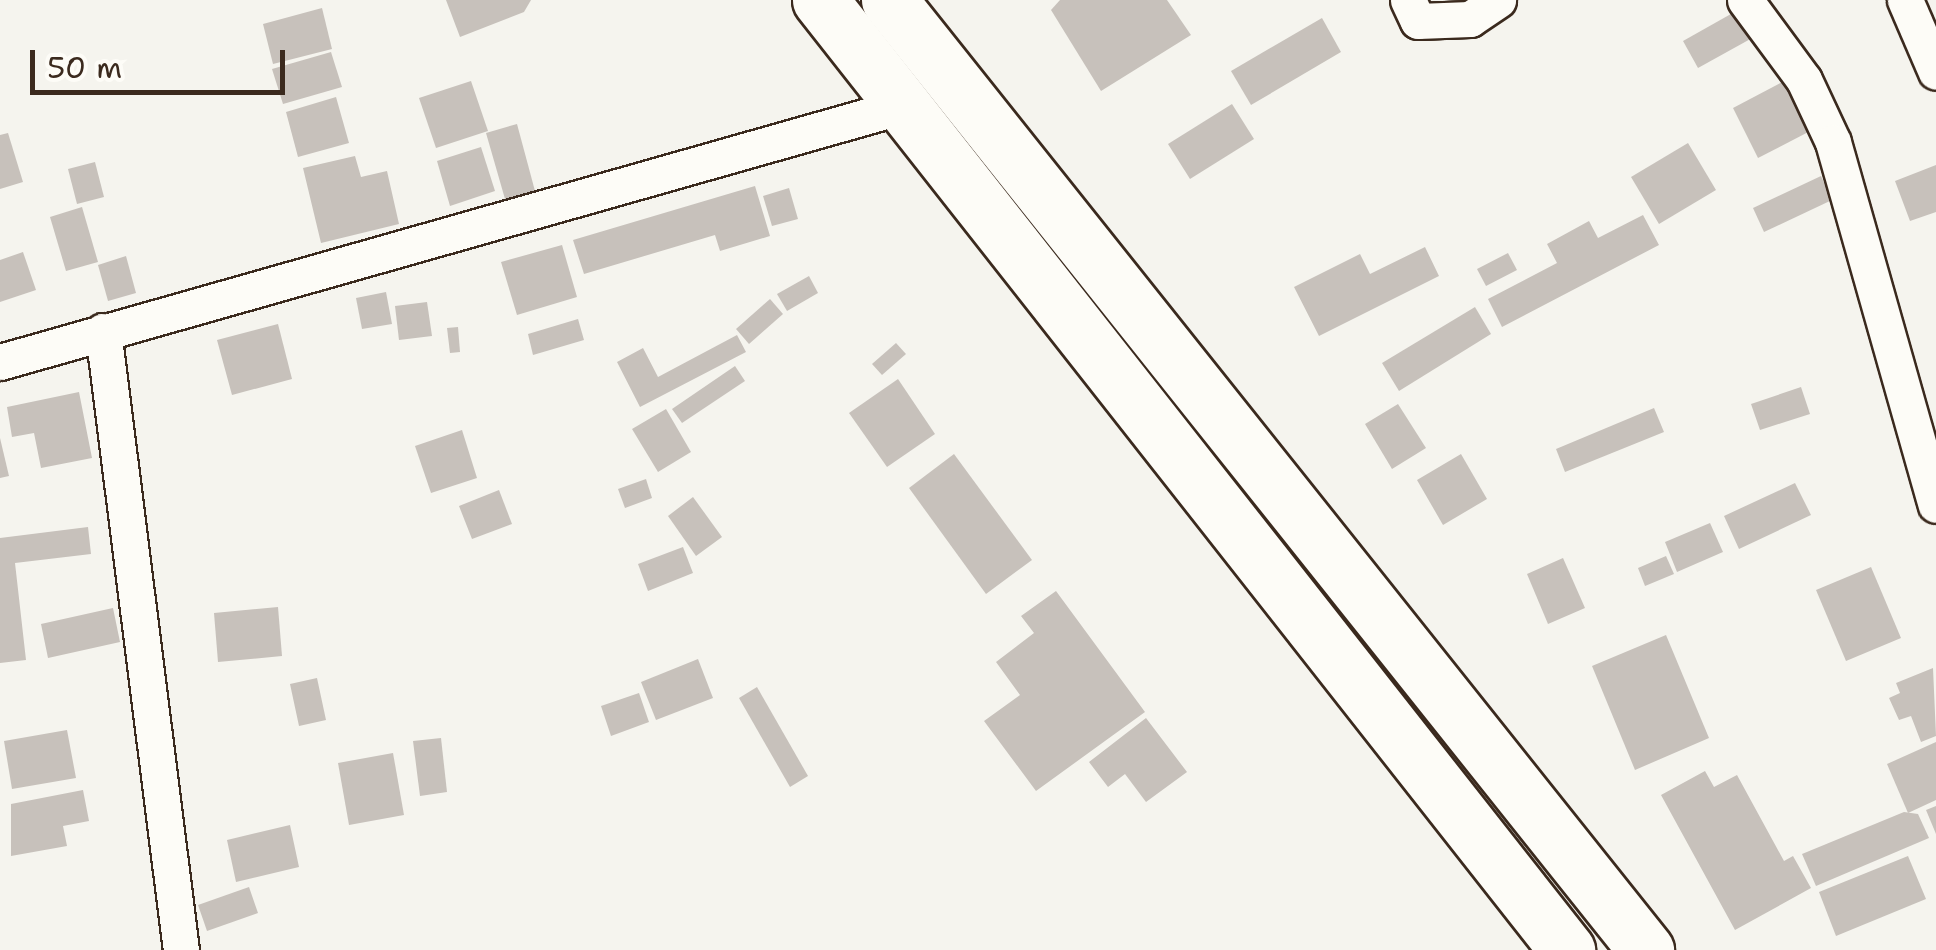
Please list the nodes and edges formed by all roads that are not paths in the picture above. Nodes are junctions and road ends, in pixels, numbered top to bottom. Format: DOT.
graph roads {
  1 [pos="820,0"];
  2 [pos="889,0"];
  3 [pos="1408,0"];
  4 [pos="1498,0"];
  5 [pos="1745,0"];
  6 [pos="1906,0"];
  7 [pos="1936,72"];
  8 [pos="903,106"];
  9 [pos="103,331"];
  10 [pos="0,362"];
  11 [pos="1936,505"];
  12 [pos="181,950"];
  13 [pos="1567,950"];
  14 [pos="1646,950"];
  1 -- 8 [label="highway"];
  2 -- 14 [label="highway"];
  3 -- 4 [label="street"];
  5 -- 11 [label="street"];
  6 -- 7 [label="street"];
  8 -- 9 [label="street"];
  8 -- 13 [label="highway"];
  9 -- 10 [label="street"];
  9 -- 12 [label="street"];
}
